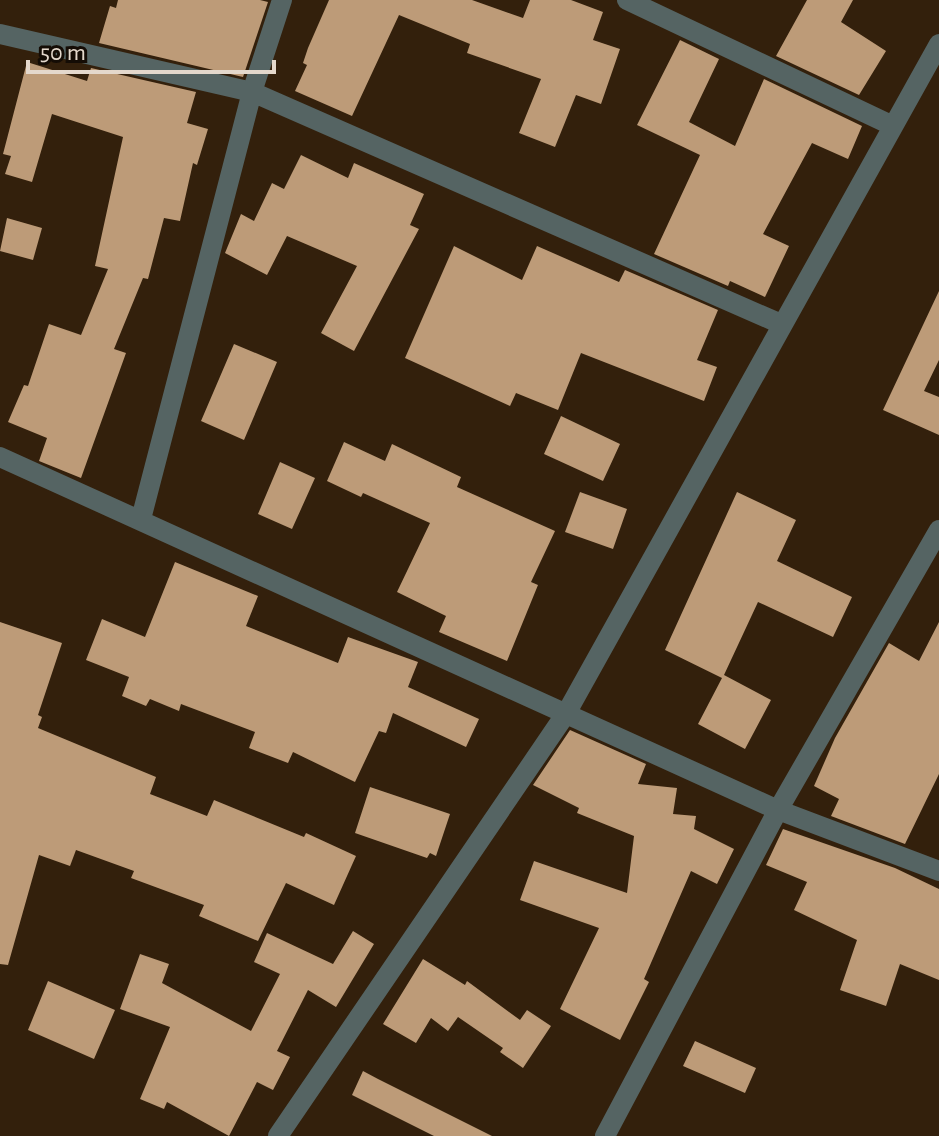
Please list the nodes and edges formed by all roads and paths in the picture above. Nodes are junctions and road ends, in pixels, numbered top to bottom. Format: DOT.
graph roads {
  1 [pos="282,0"];
  2 [pos="627,0"];
  3 [pos="0,34"];
  4 [pos="939,44"];
  5 [pos="252,92"];
  6 [pos="891,125"];
  7 [pos="781,324"];
  8 [pos="0,457"];
  9 [pos="141,519"];
  10 [pos="939,530"];
  11 [pos="567,712"];
  12 [pos="778,810"];
  13 [pos="939,871"];
  14 [pos="278,1136"];
  15 [pos="605,1136"];
  1 -- 5 [label="street"];
  2 -- 6 [label="street"];
  3 -- 5 [label="street"];
  4 -- 6 [label="street"];
  5 -- 7 [label="street"];
  5 -- 9 [label="street"];
  6 -- 7 [label="street"];
  7 -- 11 [label="street"];
  8 -- 9 [label="street"];
  9 -- 11 [label="street"];
  10 -- 12 [label="street"];
  11 -- 12 [label="street"];
  11 -- 14 [label="street"];
  12 -- 13 [label="street"];
  12 -- 15 [label="street"];
}
